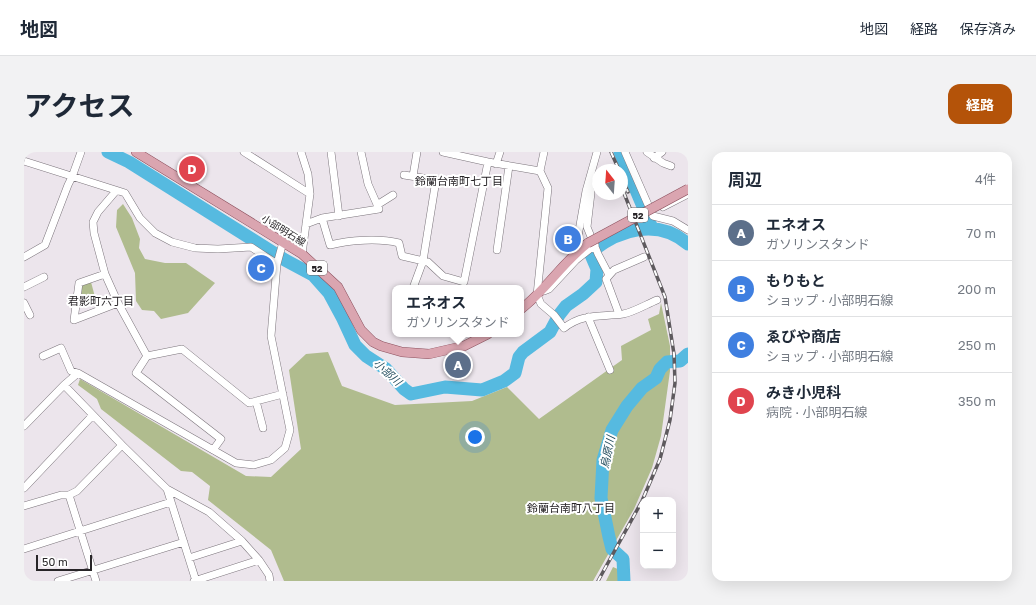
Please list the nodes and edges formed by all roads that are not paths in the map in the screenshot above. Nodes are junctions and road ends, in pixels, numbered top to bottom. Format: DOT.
graph roads {
  1 [pos="81,152"];
  2 [pos="136,152"];
  3 [pos="244,152"];
  4 [pos="301,152"];
  5 [pos="331,152"];
  6 [pos="361,152"];
  7 [pos="417,152"];
  8 [pos="443,152"];
  9 [pos="500,152"];
  10 [pos="544,152"];
  11 [pos="597,152"];
  12 [pos="625,152"];
  13 [pos="647,152"];
  14 [pos="662,152"];
  15 [pos="459,154"];
  16 [pos="654,158"];
  17 [pos="24,161"];
  18 [pos="492,163"];
  19 [pos="509,166"];
  20 [pos="671,166"];
  21 [pos="540,171"];
  22 [pos="404,175"];
  23 [pos="413,176"];
  24 [pos="72,177"];
  25 [pos="589,181"];
  26 [pos="688,189"];
  27 [pos="116,191"];
  28 [pos="310,194"];
  29 [pos="688,194"];
  30 [pos="393,195"];
  31 [pos="377,205"];
  32 [pos="652,213"];
  33 [pos="339,216"];
  34 [pos="322,218"];
  35 [pos="306,224"];
  36 [pos="688,230"];
  37 [pos="282,246"];
  38 [pos="591,246"];
  39 [pos="497,250"];
  40 [pos="575,253"];
  41 [pos="302,254"];
  42 [pos="24,257"];
  43 [pos="644,258"];
  44 [pos="423,261"];
  45 [pos="277,264"];
  46 [pos="105,274"];
  47 [pos="610,275"];
  48 [pos="44,277"];
  49 [pos="414,285"];
  50 [pos="24,287"];
  51 [pos="537,295"];
  52 [pos="657,300"];
  53 [pos="24,303"];
  54 [pos="118,303"];
  55 [pos="524,306"];
  56 [pos="619,314"];
  57 [pos="30,315"];
  58 [pos="588,317"];
  59 [pos="482,337"];
  60 [pos="43,356"];
  61 [pos="147,356"];
  62 [pos="610,370"];
  63 [pos="78,373"];
  64 [pos="64,385"];
  65 [pos="283,394"];
  66 [pos="256,401"];
  67 [pos="93,415"];
  68 [pos="24,426"];
  69 [pos="263,428"];
  70 [pos="122,445"];
  71 [pos="213,450"];
  72 [pos="24,488"];
  73 [pos="167,489"];
  74 [pos="70,495"];
  75 [pos="171,502"];
  76 [pos="24,506"];
  77 [pos="81,531"];
  78 [pos="242,541"];
  79 [pos="184,542"];
  80 [pos="24,549"];
  81 [pos="189,558"];
  82 [pos="259,560"];
  83 [pos="93,570"];
  84 [pos="58,581"];
  85 [pos="96,581"];
  86 [pos="195,581"];
  87 [pos="270,581"];
  1 -- 24 [label="street"];
  2 -- 37 [label="main road, 小部明石線 / 52"];
  3 -- 28 [label="street"];
  4 -- 28 [label="street"];
  5 -- 33 [label="street"];
  6 -- 31 [label="street"];
  7 -- 23 [label="street"];
  8 -- 15 [label="street"];
  9 -- 18 [label="street"];
  10 -- 21 [label="street"];
  11 -- 25 [label="street"];
  12 -- 32 [label="street"];
  13 -- 16 [label="street"];
  14 -- 16 [label="street"];
  15 -- 18 [label="street"];
  16 -- 20 [label="street"];
  17 -- 24 [label="street"];
  18 -- 19 [label="street"];
  18 -- 44 [label="street"];
  19 -- 21 [label="street"];
  19 -- 39 [label="street"];
  21 -- 51 [label="street"];
  22 -- 23 [label="street"];
  23 -- 44 [label="street"];
  24 -- 27 [label="street"];
  24 -- 42 [label="street"];
  25 -- 38 [label="street"];
  25 -- 40 [label="street"];
  26 -- 38 [label="main road, 52, bridge"];
  27 -- 45 [label="street"];
  27 -- 46 [label="street"];
  28 -- 35 [label="street"];
  29 -- 32 [label="street"];
  30 -- 31 [label="street"];
  31 -- 33 [label="street"];
  32 -- 36 [label="street"];
  33 -- 34 [label="street"];
  34 -- 35 [label="street"];
  34 -- 44 [label="street"];
  35 -- 41 [label="street"];
  37 -- 41 [label="main road, 小部明石線 / 52"];
  37 -- 45 [label="street"];
  38 -- 40 [label="main road, 52"];
  38 -- 47 [label="street"];
  38 -- 51 [label="street"];
  40 -- 51 [label="main road, 52"];
  41 -- 59 [label="main road, 小部明石線 / 52"];
  43 -- 47 [label="street"];
  44 -- 49 [label="street"];
  45 -- 65 [label="street"];
  46 -- 54 [label="street"];
  46 -- 54 [label="street"];
  47 -- 56 [label="street"];
  48 -- 50 [label="street"];
  51 -- 55 [label="main road, 52"];
  51 -- 58 [label="street"];
  52 -- 56 [label="street"];
  53 -- 57 [label="street"];
  54 -- 61 [label="street"];
  56 -- 58 [label="street"];
  58 -- 62 [label="street"];
  60 -- 63 [label="street"];
  61 -- 66 [label="street"];
  61 -- 71 [label="street"];
  63 -- 64 [label="street"];
  63 -- 71 [label="street"];
  64 -- 67 [label="street"];
  64 -- 68 [label="street"];
  65 -- 66 [label="street"];
  65 -- 71 [label="street"];
  66 -- 69 [label="street"];
  67 -- 70 [label="street"];
  67 -- 72 [label="street"];
  70 -- 73 [label="street"];
  70 -- 74 [label="street"];
  73 -- 75 [label="street"];
  73 -- 78 [label="street"];
  74 -- 76 [label="street"];
  74 -- 77 [label="street"];
  75 -- 77 [label="street"];
  75 -- 79 [label="street"];
  77 -- 80 [label="street"];
  77 -- 83 [label="street"];
  78 -- 81 [label="street"];
  78 -- 82 [label="street"];
  79 -- 81 [label="street"];
  79 -- 83 [label="street"];
  81 -- 86 [label="street"];
  82 -- 86 [label="street"];
  82 -- 87 [label="street"];
  83 -- 84 [label="street"];
  83 -- 85 [label="street"];
}
